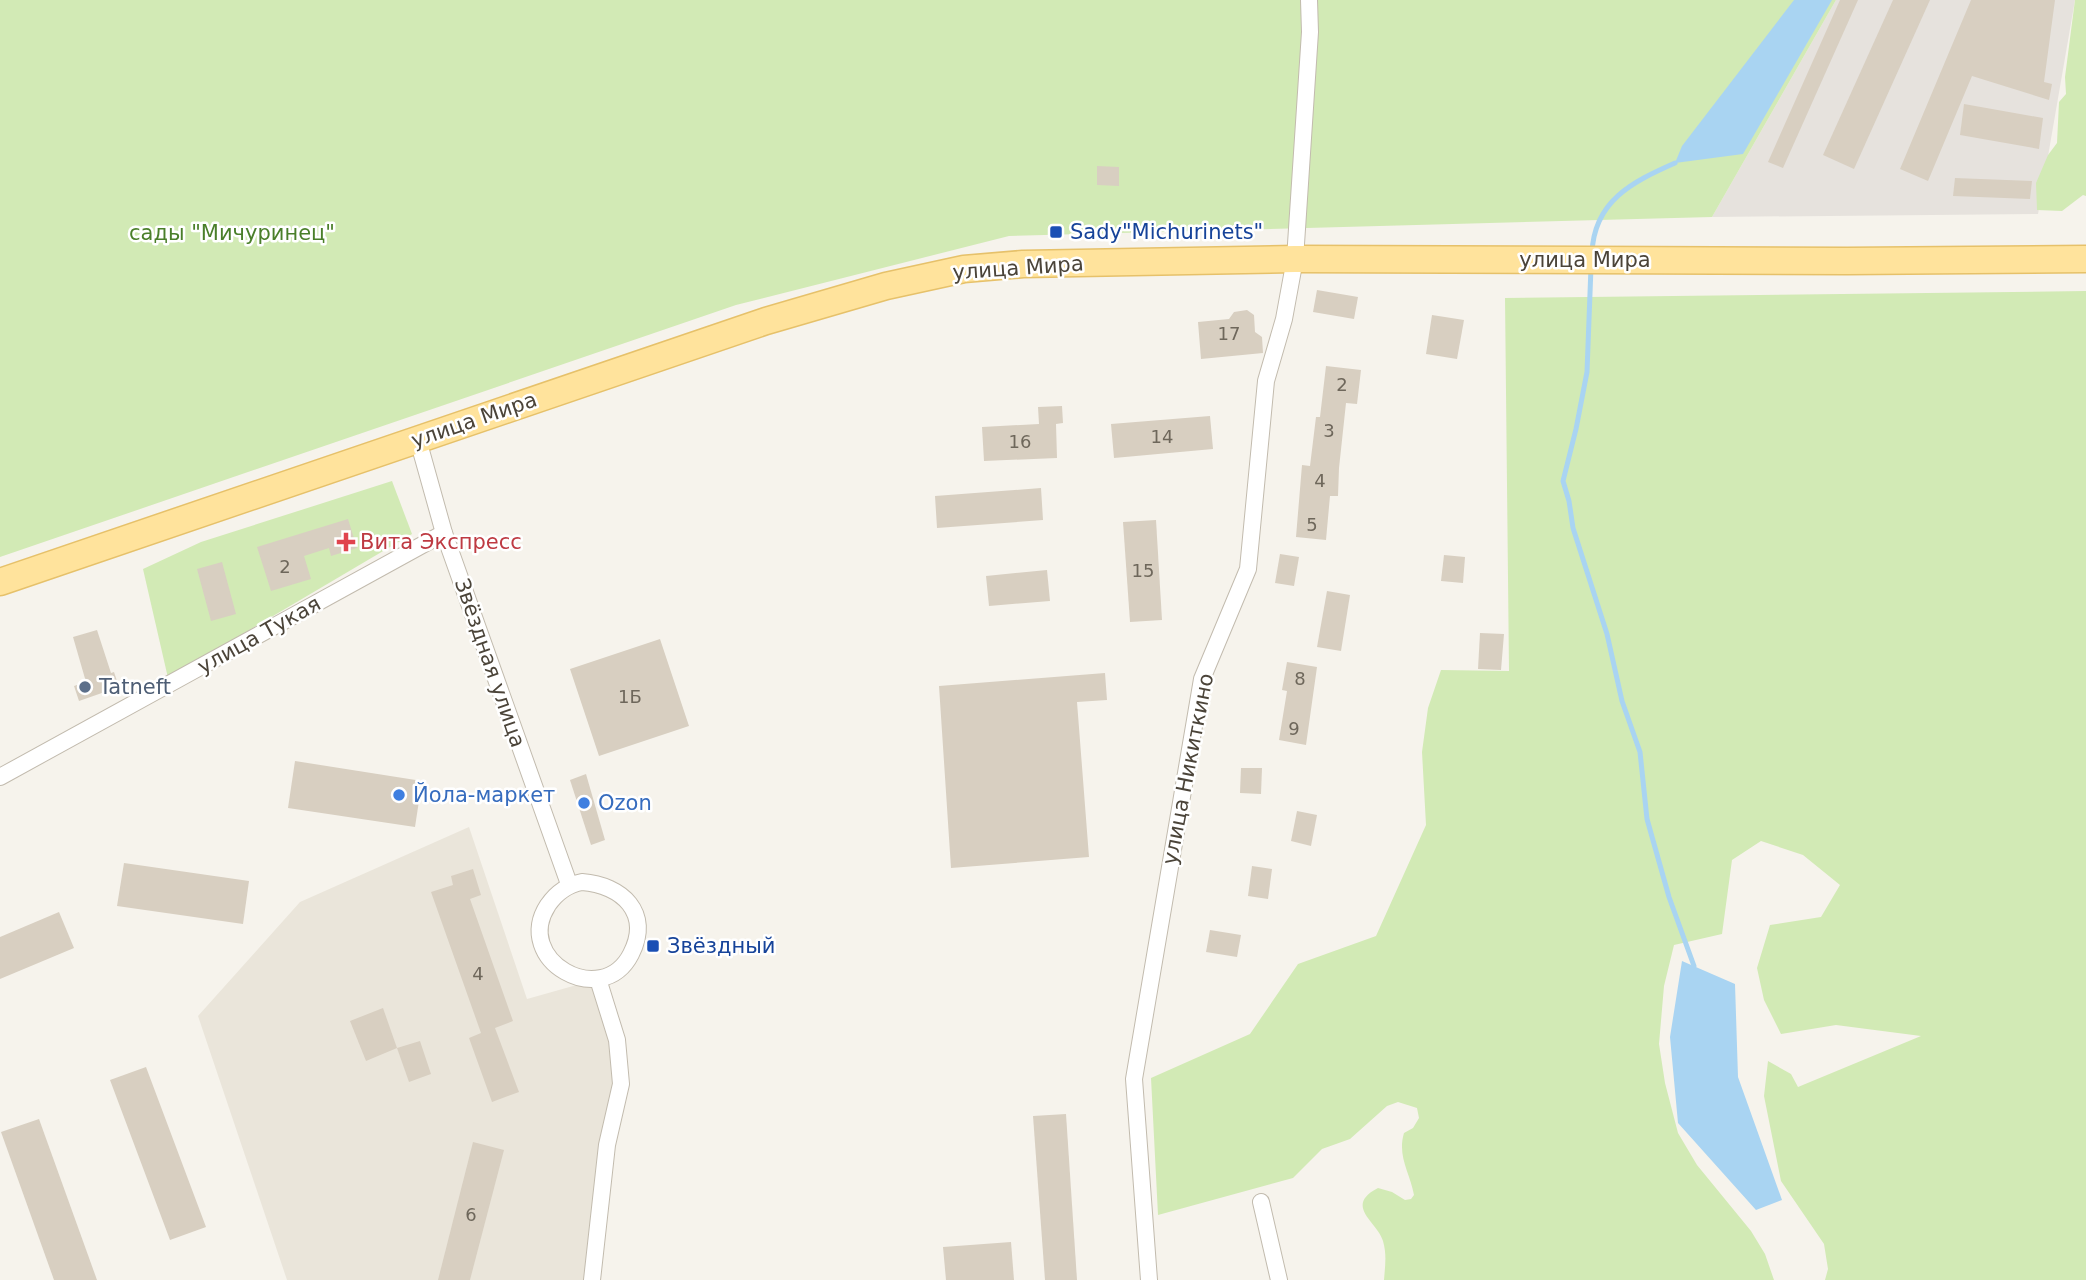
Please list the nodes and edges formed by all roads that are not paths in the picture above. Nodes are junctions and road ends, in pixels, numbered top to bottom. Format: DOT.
graph roads {
  1 [pos="1309,0"];
  2 [pos="1295,259"];
  3 [pos="2086,259"];
  4 [pos="418,440"];
  5 [pos="444,533"];
  6 [pos="0,582"];
  7 [pos="0,777"];
  8 [pos="569,884"];
  9 [pos="598,979"];
  10 [pos="1261,1202"];
  11 [pos="592,1280"];
  12 [pos="1149,1280"];
  13 [pos="1279,1280"];
  1 -- 2 [label="street, улица Никиткино"];
  2 -- 3 [label="main road, улица Мира"];
  2 -- 4 [label="main road, улица Мира"];
  2 -- 12 [label="street, улица Никиткино"];
  4 -- 5 [label="street, Звёздная улица"];
  4 -- 6 [label="main road, улица Мира"];
  5 -- 7 [label="street, улица Тукая"];
  5 -- 8 [label="street, Звёздная улица"];
  8 -- 9 [label="street"];
  8 -- 9 [label="street"];
  9 -- 11 [label="street"];
  10 -- 13 [label="street"];
}
